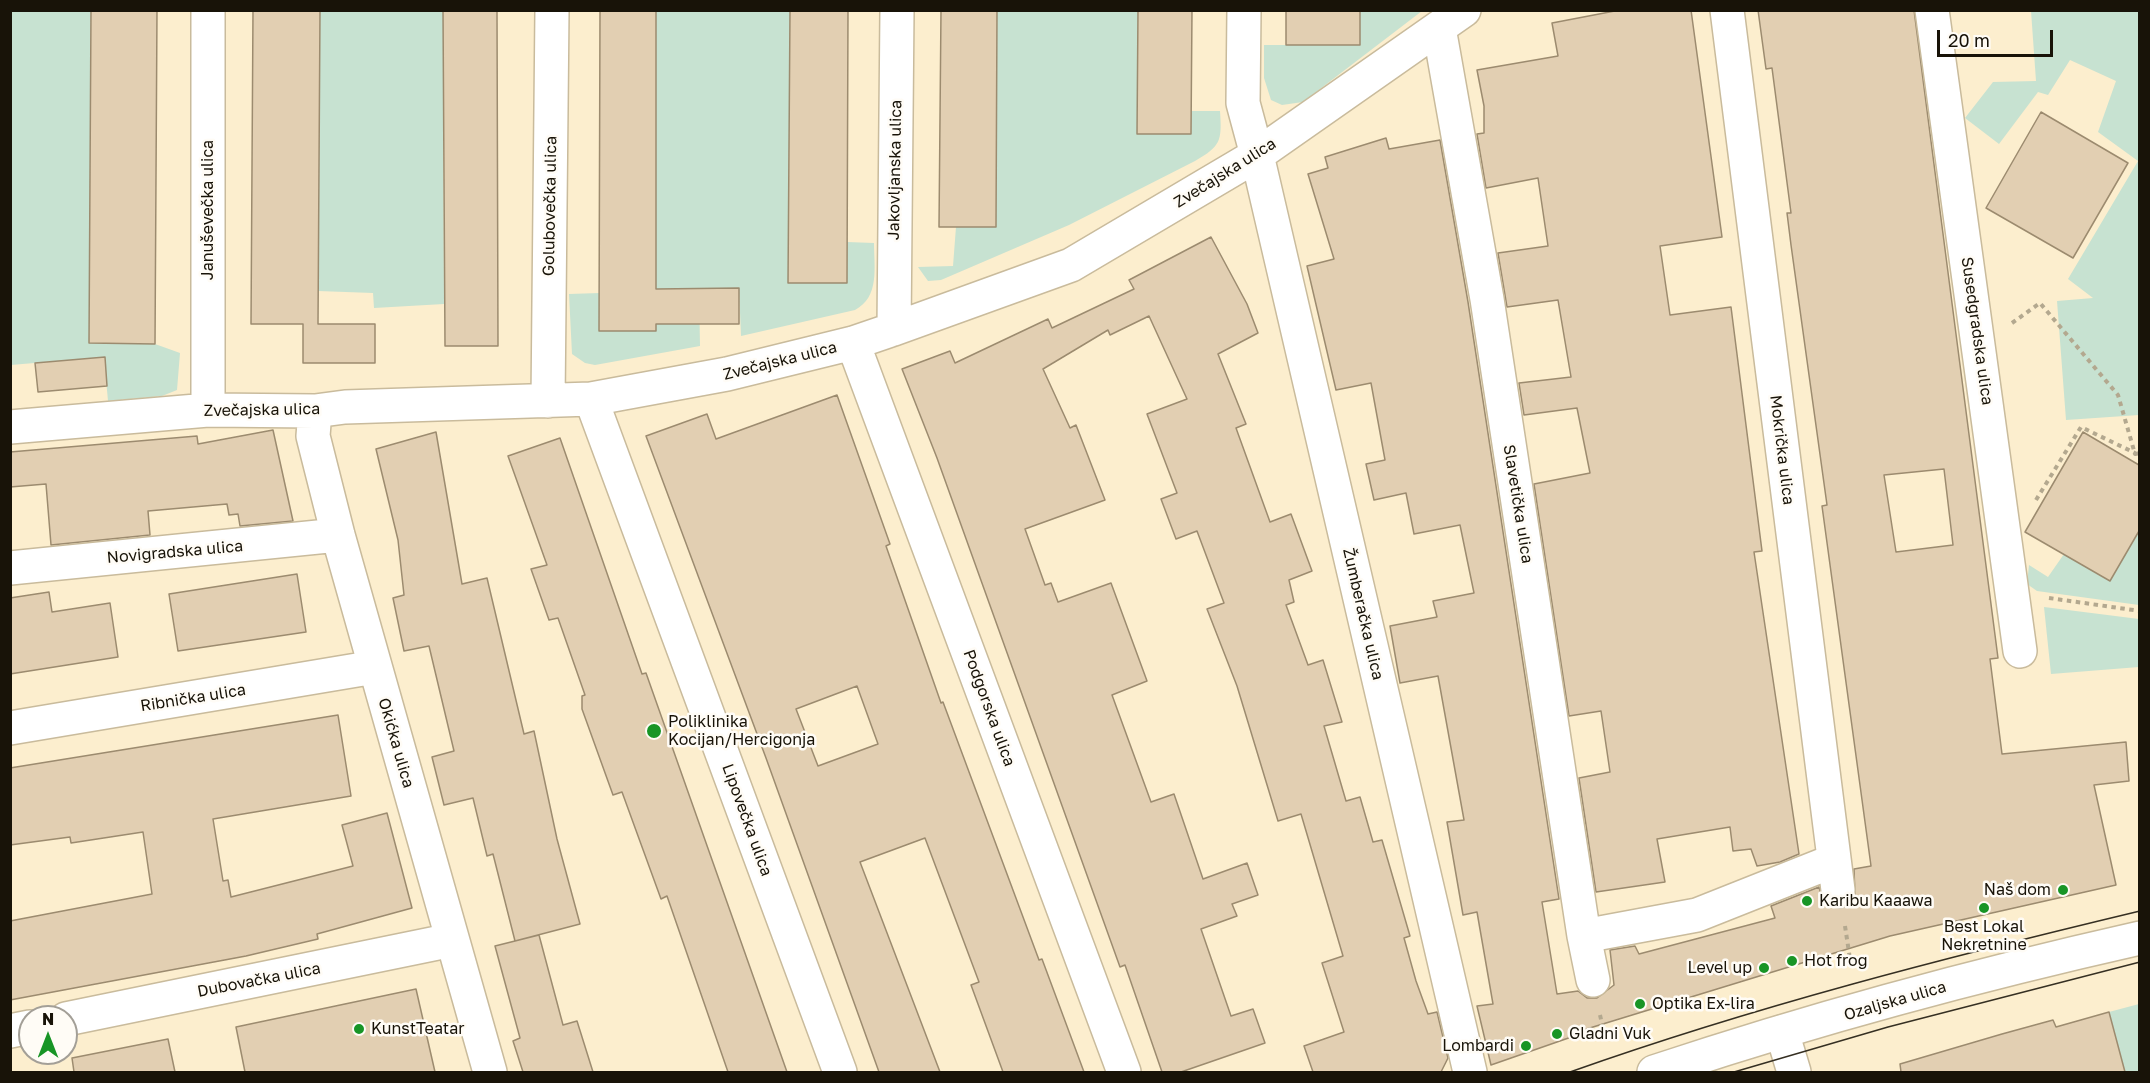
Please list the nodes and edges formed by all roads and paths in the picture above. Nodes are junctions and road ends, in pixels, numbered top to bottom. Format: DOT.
graph roads {
  1 [pos="208,10"];
  2 [pos="552,10"];
  3 [pos="897,10"];
  4 [pos="1244,10"];
  5 [pos="1727,10"];
  6 [pos="1932,10"];
  7 [pos="1451,19"];
  8 [pos="1257,155"];
  9 [pos="2011,324"];
  10 [pos="894,329"];
  11 [pos="853,343"];
  12 [pos="591,399"];
  13 [pos="548,400"];
  14 [pos="208,410"];
  15 [pos="315,411"];
  16 [pos="10,427"];
  17 [pos="2137,454"];
  18 [pos="2032,507"];
  19 [pos="338,535"];
  20 [pos="10,568"];
  21 [pos="2042,597"];
  22 [pos="2139,611"];
  23 [pos="2020,651"];
  24 [pos="375,668"];
  25 [pos="10,728"];
  26 [pos="1846,935"];
  27 [pos="1584,936"];
  28 [pos="2139,938"];
  29 [pos="452,940"];
  30 [pos="1850,959"];
  31 [pos="1593,980"];
  32 [pos="78,1017"];
  33 [pos="1782,1032"];
  34 [pos="490,1072"];
  35 [pos="840,1072"];
  36 [pos="1124,1072"];
  37 [pos="1470,1072"];
  38 [pos="1654,1072"];
  39 [pos="1794,1072"];
  1 -- 14 [label="street, Januševečka ulica"];
  2 -- 13 [label="street, Golubovečka ulica"];
  3 -- 10 [label="street, Jakovljanska ulica"];
  4 -- 8 [label="street, Žumberačka ulica"];
  5 -- 27 [label="street, Mokrička ulica"];
  6 -- 23 [label="street, Susedgradska ulica"];
  7 -- 8 [label="street, Zvečajska ulica"];
  7 -- 27 [label="street, Slavetička ulica"];
  8 -- 10 [label="street, Zvečajska ulica"];
  8 -- 37 [label="street, Žumberačka ulica"];
  9 -- 17 [label="path"];
  10 -- 11 [label="street, Zvečajska ulica"];
  11 -- 12 [label="street, Zvečajska ulica"];
  11 -- 36 [label="street, Podgorska ulica"];
  12 -- 13 [label="street, Zvečajska ulica"];
  12 -- 35 [label="street, Lipovečka ulica"];
  13 -- 15 [label="street, Zvečajska ulica"];
  14 -- 15 [label="street, Zvečajska ulica"];
  14 -- 16 [label="street, Zvečajska ulica"];
  15 -- 19 [label="street, Okićka ulica"];
  17 -- 18 [label="path"];
  19 -- 20 [label="street, Novigradska ulica"];
  19 -- 24 [label="street, Okićka ulica"];
  21 -- 22 [label="path"];
  24 -- 25 [label="street, Ribnička ulica"];
  24 -- 29 [label="street, Okićka ulica"];
  26 -- 30 [label="path"];
  27 -- 31 [label="street, Slavetička ulica"];
  28 -- 33 [label="street, Ozaljska ulica"];
  29 -- 32 [label="street, Dubovačka ulica"];
  29 -- 34 [label="street, Okićka ulica"];
  33 -- 38 [label="street, Ozaljska ulica"];
  33 -- 39 [label="street"];
}
